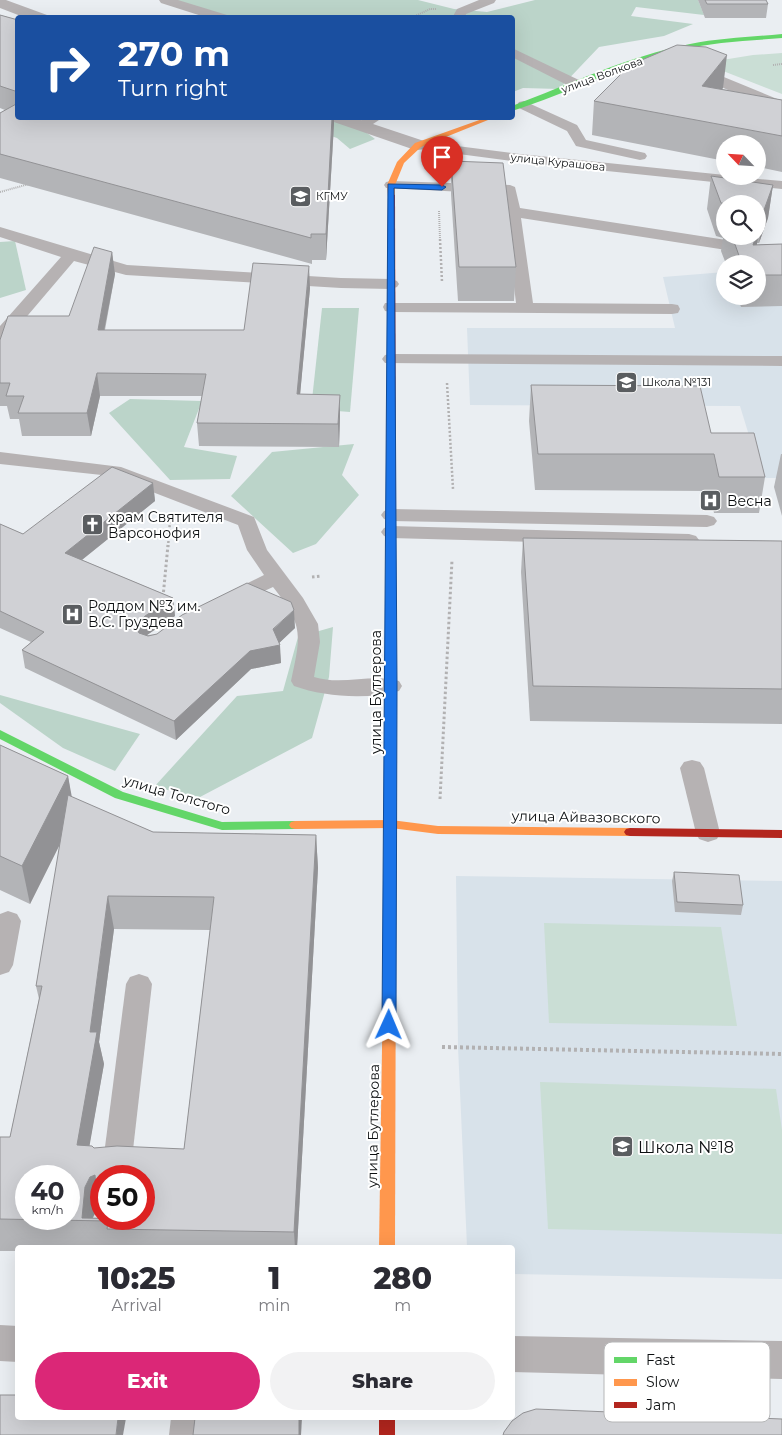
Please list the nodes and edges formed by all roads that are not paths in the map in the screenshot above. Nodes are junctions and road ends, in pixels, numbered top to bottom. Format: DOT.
graph roads {
  1 [pos="165,0"];
  2 [pos="490,0"];
  3 [pos="0,3"];
  4 [pos="34,15"];
  5 [pos="213,15"];
  6 [pos="460,15"];
  7 [pos="782,36"];
  8 [pos="515,54"];
  9 [pos="659,55"];
  10 [pos="576,84"];
  11 [pos="518,107"];
  12 [pos="780,114"];
  13 [pos="485,120"];
  14 [pos="369,121"];
  15 [pos="418,145"];
  16 [pos="640,156"];
  17 [pos="391,185"];
  18 [pos="782,185"];
  19 [pos="513,212"];
  20 [pos="0,232"];
  21 [pos="766,251"];
  22 [pos="71,255"];
  23 [pos="391,284"];
  24 [pos="391,307"];
  25 [pos="525,307"];
  26 [pos="672,309"];
  27 [pos="0,337"];
  28 [pos="391,359"];
  29 [pos="782,361"];
  30 [pos="0,458"];
  31 [pos="707,521"];
  32 [pos="391,523"];
  33 [pos="704,541"];
  34 [pos="276,577"];
  35 [pos="208,610"];
  36 [pos="391,686"];
  37 [pos="0,734"];
  38 [pos="692,768"];
  39 [pos="391,824"];
  40 [pos="708,833"];
  41 [pos="782,834"];
  42 [pos="8,921"];
  43 [pos="0,965"];
  44 [pos="139,984"];
  45 [pos="116,1165"];
  46 [pos="387,1245"];
  47 [pos="0,1343"];
  48 [pos="15,1344"];
  49 [pos="515,1354"];
  50 [pos="604,1356"];
  51 [pos="186,1420"];
  52 [pos="387,1420"];
  53 [pos="185,1435"];
  54 [pos="387,1435"];
  1 -- 5 [label="lane"];
  2 -- 6 [label="lane"];
  3 -- 4 [label="street"];
  7 -- 9 [label="main road, улица Волкова"];
  8 -- 10 [label="lane"];
  9 -- 10 [label="main road, улица Волкова"];
  9 -- 12 [label="lane"];
  10 -- 11 [label="main road, улица Волкова"];
  11 -- 16 [label="lane"];
  13 -- 15 [label="main road"];
  14 -- 15 [label="street, улица Курашова"];
  15 -- 17 [label="main road, улица Бутлерова"];
  15 -- 18 [label="lane, улица Курашова"];
  17 -- 19 [label="lane"];
  17 -- 23 [label="main road, улица Бутлерова"];
  19 -- 21 [label="lane"];
  19 -- 25 [label="lane"];
  20 -- 22 [label="lane"];
  22 -- 23 [label="lane"];
  22 -- 27 [label="lane"];
  23 -- 24 [label="main road, улица Бутлерова"];
  24 -- 25 [label="lane"];
  24 -- 28 [label="main road, улица Бутлерова"];
  25 -- 26 [label="lane"];
  28 -- 29 [label="lane"];
  28 -- 32 [label="main road, улица Бутлерова"];
  30 -- 34 [label="lane"];
  31 -- 32 [label="lane"];
  32 -- 33 [label="lane"];
  32 -- 36 [label="main road, улица Бутлерова"];
  34 -- 35 [label="lane"];
  34 -- 36 [label="lane"];
  36 -- 39 [label="main road, улица Бутлерова"];
  37 -- 39 [label="main road, улица Толстого"];
  38 -- 40 [label="lane"];
  39 -- 40 [label="main road, улица Айвазовского"];
  39 -- 46 [label="main road, улица Бутлерова"];
  40 -- 41 [label="main road, улица Айвазовского"];
  42 -- 43 [label="lane"];
  44 -- 45 [label="lane"];
  47 -- 48 [label="street"];
  49 -- 50 [label="street"];
  51 -- 53 [label="lane"];
  52 -- 54 [label="main road"];
}
